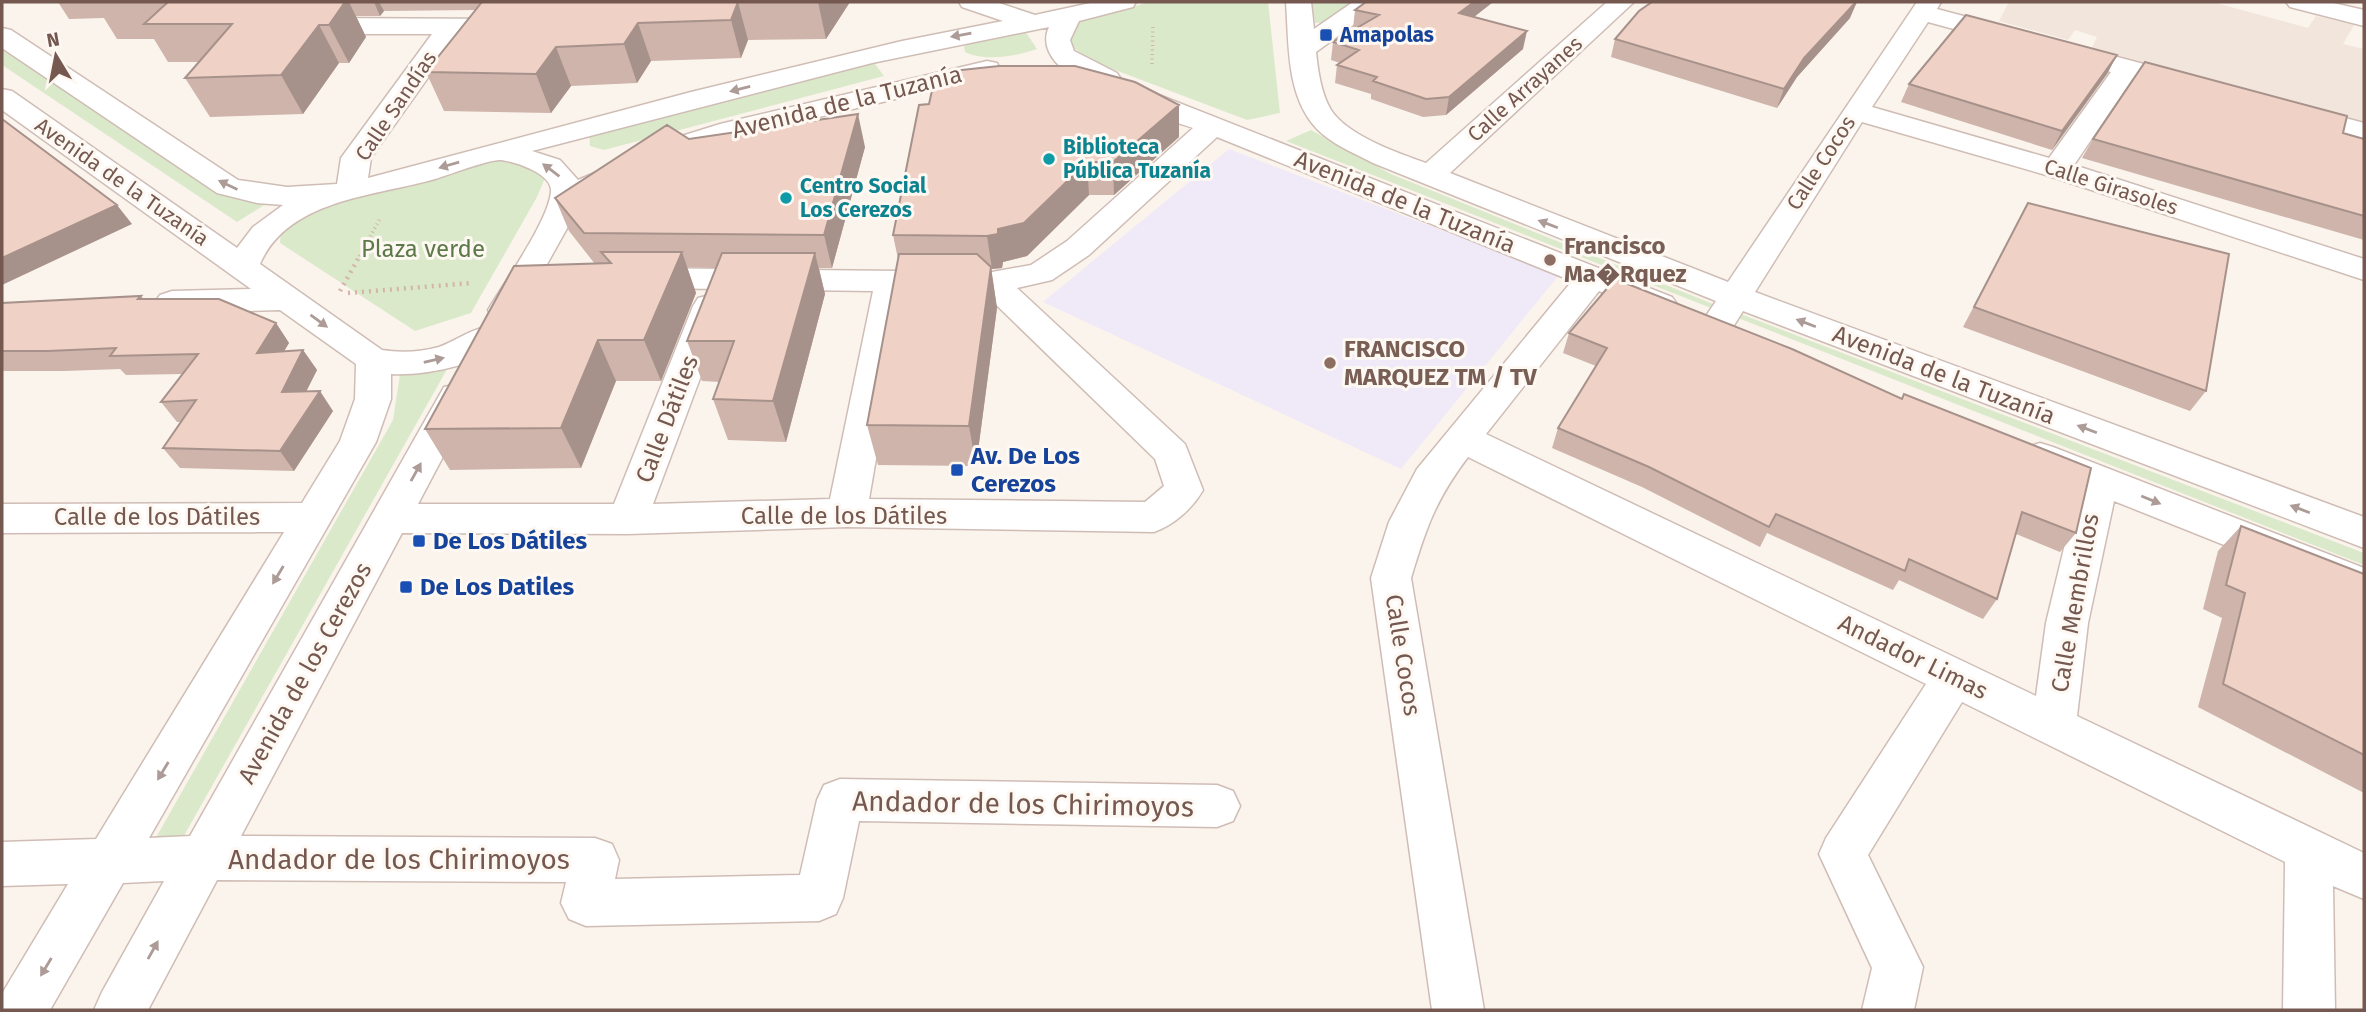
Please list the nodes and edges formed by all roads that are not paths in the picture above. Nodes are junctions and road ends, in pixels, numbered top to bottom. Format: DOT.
graph roads {
  1 [pos="338,2"];
  2 [pos="971,2"];
  3 [pos="1124,2"];
  4 [pos="1369,2"];
  5 [pos="1622,2"];
  6 [pos="2299,2"];
  7 [pos="1296,5"];
  8 [pos="1925,7"];
  9 [pos="1069,17"];
  10 [pos="2364,18"];
  11 [pos="524,21"];
  12 [pos="1034,23"];
  13 [pos="451,27"];
  14 [pos="2,36"];
  15 [pos="1303,49"];
  16 [pos="2127,68"];
  17 [pos="1107,79"];
  18 [pos="2219,93"];
  19 [pos="2,97"];
  20 [pos="1311,102"];
  21 [pos="2272,107"];
  22 [pos="1855,111"];
  23 [pos="1225,130"];
  24 [pos="2364,132"];
  25 [pos="499,150"];
  26 [pos="2056,169"];
  27 [pos="1428,177"];
  28 [pos="342,192"];
  29 [pos="557,219"];
  30 [pos="243,267"];
  31 [pos="2364,270"];
  32 [pos="1593,277"];
  33 [pos="604,278"];
  34 [pos="522,279"];
  35 [pos="563,279"];
  36 [pos="720,279"];
  37 [pos="891,280"];
  38 [pos="992,282"];
  39 [pos="1735,297"];
  40 [pos="288,299"];
  41 [pos="138,302"];
  42 [pos="1709,324"];
  43 [pos="490,336"];
  44 [pos="373,360"];
  45 [pos="1462,438"];
  46 [pos="2010,444"];
  47 [pos="2099,480"];
  48 [pos="847,513"];
  49 [pos="312,517"];
  50 [pos="2,518"];
  51 [pos="390,518"];
  52 [pos="628,519"];
  53 [pos="2364,533"];
  54 [pos="2364,585"];
  55 [pos="1954,677"];
  56 [pos="2054,726"];
  57 [pos="1217,806"];
  58 [pos="2309,850"];
  59 [pos="204,858"];
  60 [pos="110,860"];
  61 [pos="2,864"];
  62 [pos="2364,877"];
  63 [pos="21,1010"];
  64 [pos="120,1010"];
  65 [pos="1458,1010"];
  66 [pos="1888,1010"];
  67 [pos="2309,1010"];
  1 -- 13 [label="street"];
  2 -- 12 [label="street"];
  3 -- 9 [label="street, Avenida de la Tuzanía"];
  4 -- 15 [label="street"];
  5 -- 27 [label="street, Calle Arrayanes"];
  6 -- 10 [label="street"];
  7 -- 15 [label="street"];
  8 -- 16 [label="street"];
  8 -- 22 [label="street, Calle Cocos"];
  9 -- 12 [label="street, Avenida de la Tuzanía"];
  9 -- 17 [label="street"];
  11 -- 13 [label="street"];
  12 -- 25 [label="street, Avenida de la Tuzanía, one-way"];
  13 -- 28 [label="street, Calle Sandías"];
  28 -- 14 [label="street, Avenida de la Tuzanía, one-way"];
  15 -- 20 [label="street"];
  16 -- 18 [label="street"];
  16 -- 26 [label="street"];
  17 -- 23 [label="street, Avenida de la Tuzanía"];
  17 -- 29 [label="street, Avenida de la Tuzanía"];
  19 -- 30 [label="street, Avenida de la Tuzanía"];
  20 -- 23 [label="street"];
  20 -- 27 [label="street, Avenida de la Tuzanía"];
  21 -- 24 [label="street"];
  22 -- 26 [label="street, Calle Girasoles"];
  22 -- 39 [label="street, Calle Cocos"];
  23 -- 32 [label="street, Avenida de la Tuzanía"];
  23 -- 38 [label="street"];
  25 -- 28 [label="street, Avenida de la Tuzanía, one-way"];
  29 -- 25 [label="street, one-way"];
  26 -- 31 [label="street, Calle Girasoles"];
  39 -- 27 [label="street, Avenida de la Tuzanía, one-way"];
  28 -- 30 [label="street"];
  29 -- 34 [label="street"];
  30 -- 40 [label="street"];
  32 -- 42 [label="street, Avenida de la Tuzanía"];
  32 -- 45 [label="street, Calle Cocos"];
  33 -- 36 [label="street"];
  34 -- 35 [label="street"];
  34 -- 43 [label="street"];
  36 -- 37 [label="street"];
  36 -- 52 [label="street, Calle Dátiles"];
  37 -- 38 [label="street"];
  37 -- 48 [label="street"];
  38 -- 48 [label="street, Calle de los Dátiles"];
  39 -- 42 [label="street, Calle Cocos"];
  53 -- 39 [label="street, Avenida de la Tuzanía, one-way"];
  40 -- 41 [label="street"];
  40 -- 44 [label="street, one-way"];
  44 -- 43 [label="street, one-way"];
  51 -- 43 [label="street, Avenida de los Cerezos, one-way"];
  44 -- 49 [label="street"];
  45 -- 55 [label="street, Andador Limas"];
  45 -- 65 [label="street, Calle Cocos"];
  46 -- 47 [label="street, Avenida de la Tuzanía"];
  47 -- 54 [label="street, Avenida de la Tuzanía, one-way"];
  47 -- 56 [label="street, Calle Membrillos"];
  48 -- 52 [label="street, Calle de los Dátiles"];
  49 -- 50 [label="street, Calle de los Dátiles"];
  49 -- 60 [label="street, one-way"];
  51 -- 52 [label="street, Calle de los Dátiles"];
  51 -- 59 [label="street, Avenida de los Cerezos"];
  55 -- 56 [label="street, Andador Limas"];
  55 -- 66 [label="street"];
  56 -- 58 [label="street, Andador Limas"];
  57 -- 59 [label="street, Andador de los Chirimoyos"];
  58 -- 62 [label="street, Andador Limas"];
  58 -- 67 [label="street"];
  59 -- 60 [label="street"];
  64 -- 59 [label="street, Avenida de los Cerezos, one-way"];
  60 -- 61 [label="street"];
  60 -- 63 [label="street, one-way"];
}
